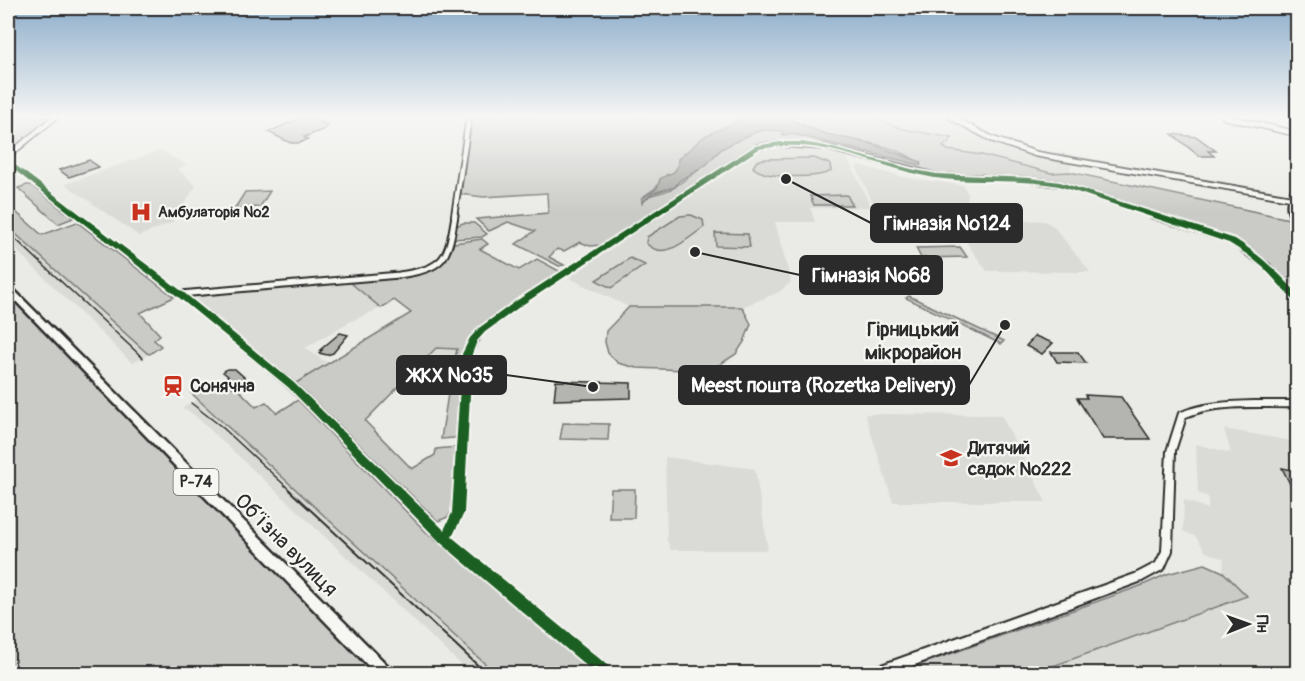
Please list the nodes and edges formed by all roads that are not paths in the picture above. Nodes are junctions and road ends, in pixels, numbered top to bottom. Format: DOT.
graph roads {
  1 [pos="464,149"];
  2 [pos="754,149"];
  3 [pos="829,149"];
  4 [pos="1021,149"];
  5 [pos="8,162"];
  6 [pos="1296,189"];
  7 [pos="1293,201"];
  8 [pos="1298,225"];
  9 [pos="8,288"];
  10 [pos="180,294"];
  11 [pos="1298,300"];
  12 [pos="1298,404"];
  13 [pos="445,539"];
  14 [pos="386,674"];
  15 [pos="607,674"];
  16 [pos="873,674"];
  1 -- 10 [label="street"];
  2 -- 13 [label="street"];
  3 -- 11 [label="street"];
  4 -- 7 [label="street"];
  5 -- 10 [label="street"];
  6 -- 7 [label="main road"];
  7 -- 8 [label="main road"];
  9 -- 14 [label="main road, Обʼїзна вулиця / Р-74"];
  10 -- 13 [label="street"];
  12 -- 16 [label="street"];
  13 -- 15 [label="street"];
}
